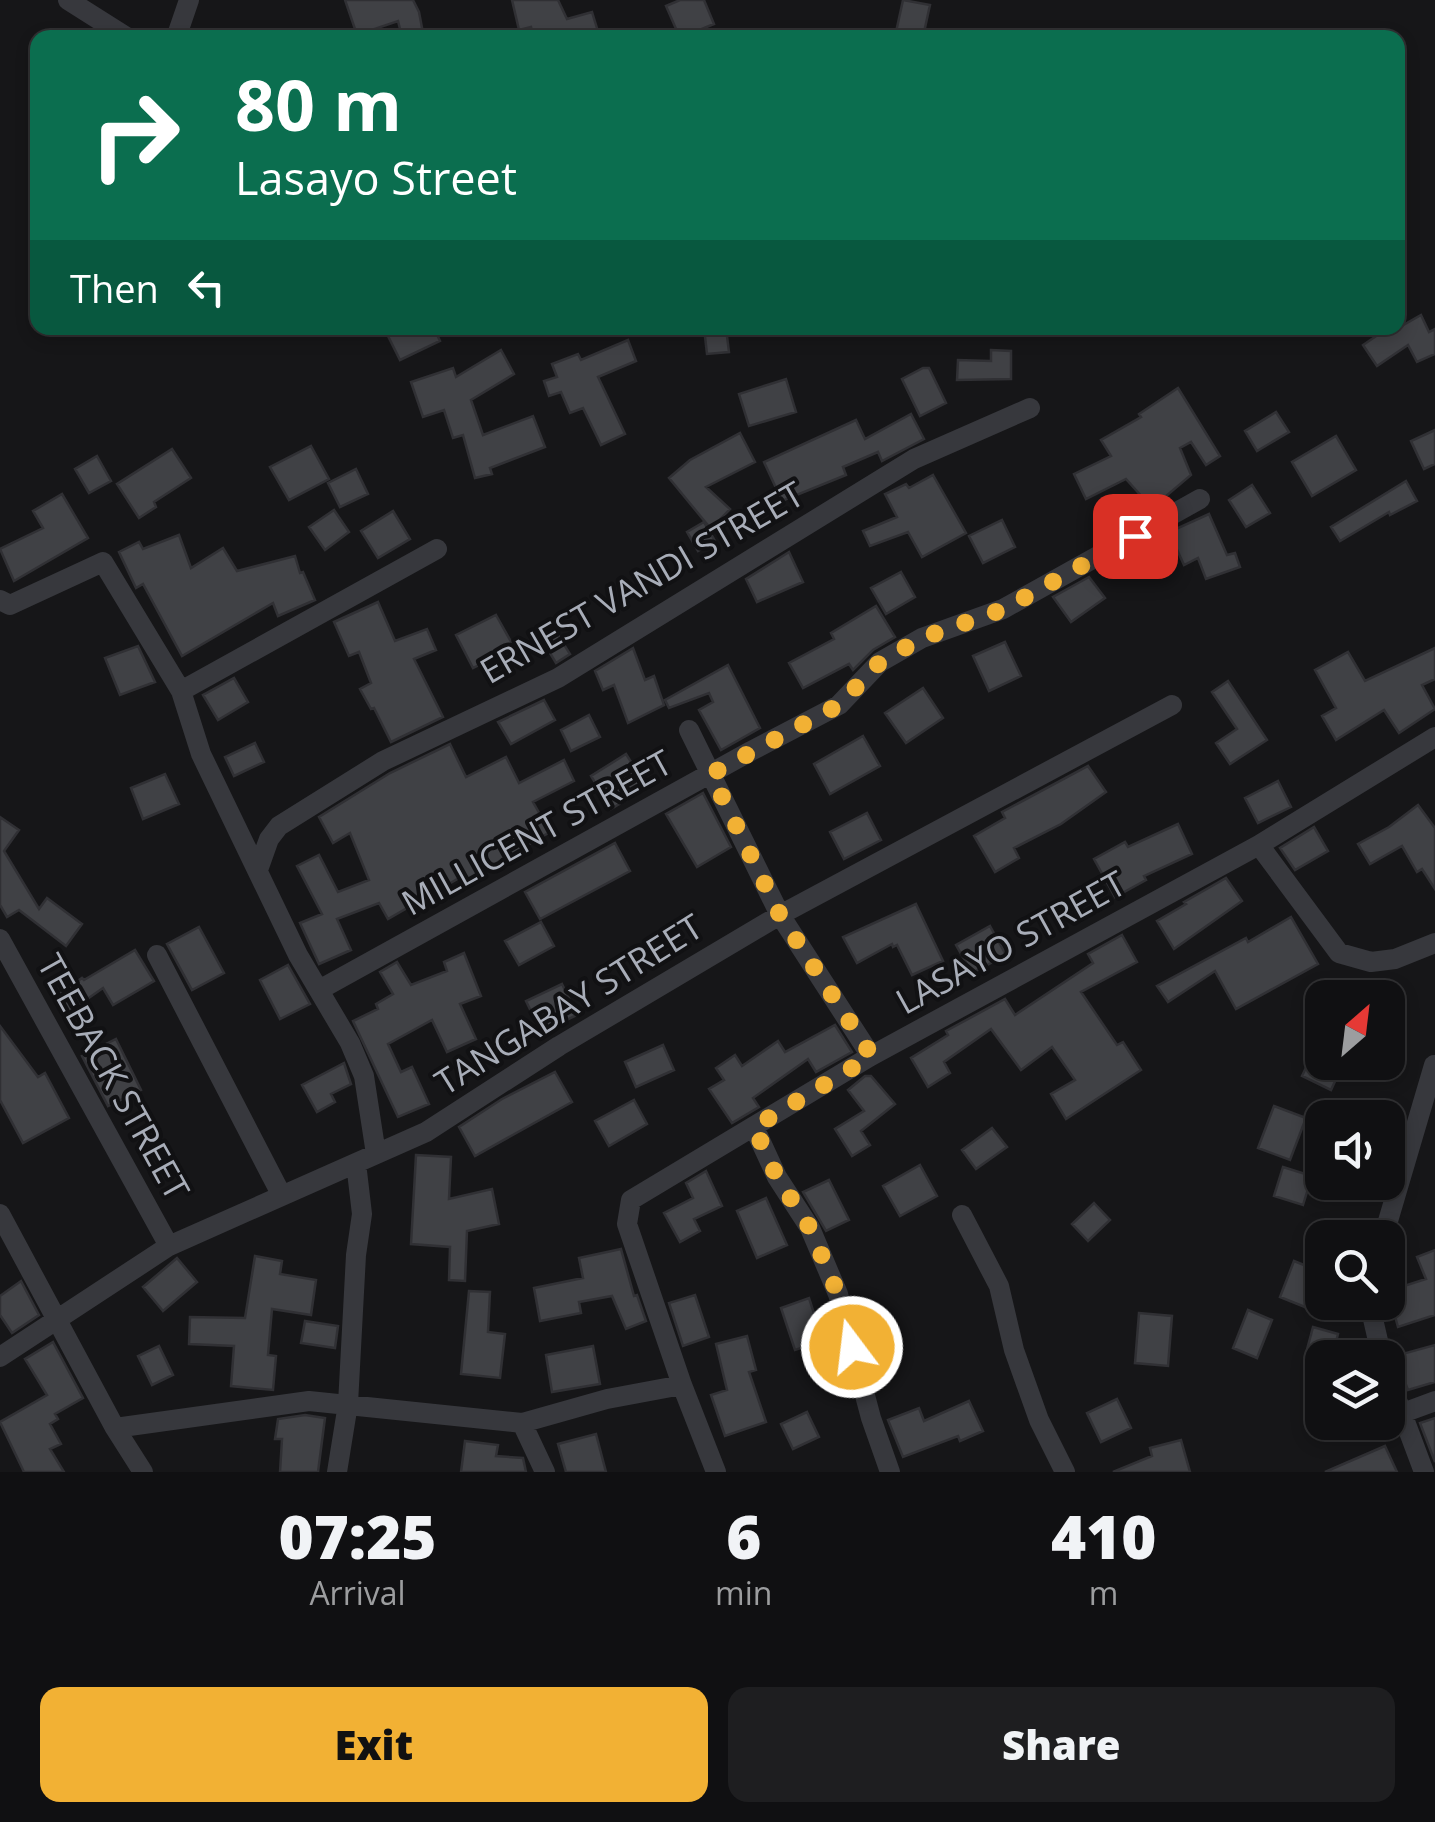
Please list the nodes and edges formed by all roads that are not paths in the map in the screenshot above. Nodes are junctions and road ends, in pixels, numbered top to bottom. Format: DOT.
graph roads {
  1 [pos="68,0"];
  2 [pos="188,0"];
  3 [pos="115,30"];
  4 [pos="179,30"];
  5 [pos="1030,408"];
  6 [pos="1200,499"];
  7 [pos="437,549"];
  8 [pos="0,600"];
  9 [pos="181,691"];
  10 [pos="1172,705"];
  11 [pos="689,730"];
  12 [pos="1435,737"];
  13 [pos="711,774"];
  14 [pos="1258,846"];
  15 [pos="258,870"];
  16 [pos="780,915"];
  17 [pos="0,939"];
  18 [pos="1435,943"];
  19 [pos="157,955"];
  20 [pos="319,990"];
  21 [pos="872,1056"];
  22 [pos="1435,1064"];
  23 [pos="754,1127"];
  24 [pos="376,1154"];
  25 [pos="356,1162"];
  26 [pos="281,1194"];
  27 [pos="0,1214"];
  28 [pos="962,1215"];
  29 [pos="1389,1220"];
  30 [pos="169,1246"];
  31 [pos="56,1322"];
  32 [pos="0,1357"];
  33 [pos="682,1385"];
  34 [pos="1435,1401"];
  35 [pos="348,1404"];
  36 [pos="1405,1412"];
  37 [pos="522,1424"];
  38 [pos="1405,1426"];
  39 [pos="115,1428"];
  40 [pos="143,1472"];
  41 [pos="338,1472"];
  42 [pos="545,1472"];
  43 [pos="716,1472"];
  44 [pos="890,1472"];
  45 [pos="1065,1472"];
  46 [pos="1424,1472"];
  1 -- 3 [label="street"];
  2 -- 4 [label="street"];
  5 -- 15 [label="street, ERNEST VANDI STREET"];
  6 -- 13 [label="street, MILLICENT STREET"];
  7 -- 9 [label="street"];
  8 -- 9 [label="street"];
  9 -- 15 [label="street"];
  10 -- 16 [label="street, TANGABAY STREET"];
  11 -- 13 [label="street"];
  12 -- 14 [label="street, LASAYO STREET"];
  13 -- 16 [label="street"];
  13 -- 20 [label="street, MILLICENT STREET"];
  14 -- 18 [label="street"];
  14 -- 21 [label="street, LASAYO STREET"];
  15 -- 20 [label="street"];
  16 -- 21 [label="street"];
  16 -- 24 [label="street, TANGABAY STREET"];
  17 -- 30 [label="street, TEEBACK STREET"];
  19 -- 26 [label="street"];
  20 -- 24 [label="street"];
  21 -- 23 [label="street, LASAYO STREET"];
  22 -- 29 [label="street"];
  23 -- 33 [label="street, LASAYO STREET"];
  23 -- 44 [label="street"];
  24 -- 25 [label="street, TANGABAY STREET"];
  25 -- 26 [label="street, TANGABAY STREET"];
  25 -- 35 [label="street"];
  26 -- 30 [label="street, TANGABAY STREET"];
  27 -- 31 [label="street"];
  28 -- 45 [label="street"];
  30 -- 31 [label="street, TANGABAY STREET"];
  31 -- 32 [label="street, TANGABAY STREET"];
  31 -- 39 [label="street"];
  33 -- 37 [label="street"];
  33 -- 43 [label="street, LASAYO STREET"];
  34 -- 36 [label="street"];
  35 -- 37 [label="street"];
  35 -- 39 [label="street"];
  35 -- 41 [label="street"];
  37 -- 42 [label="street"];
  38 -- 46 [label="street"];
  39 -- 40 [label="street"];
}
